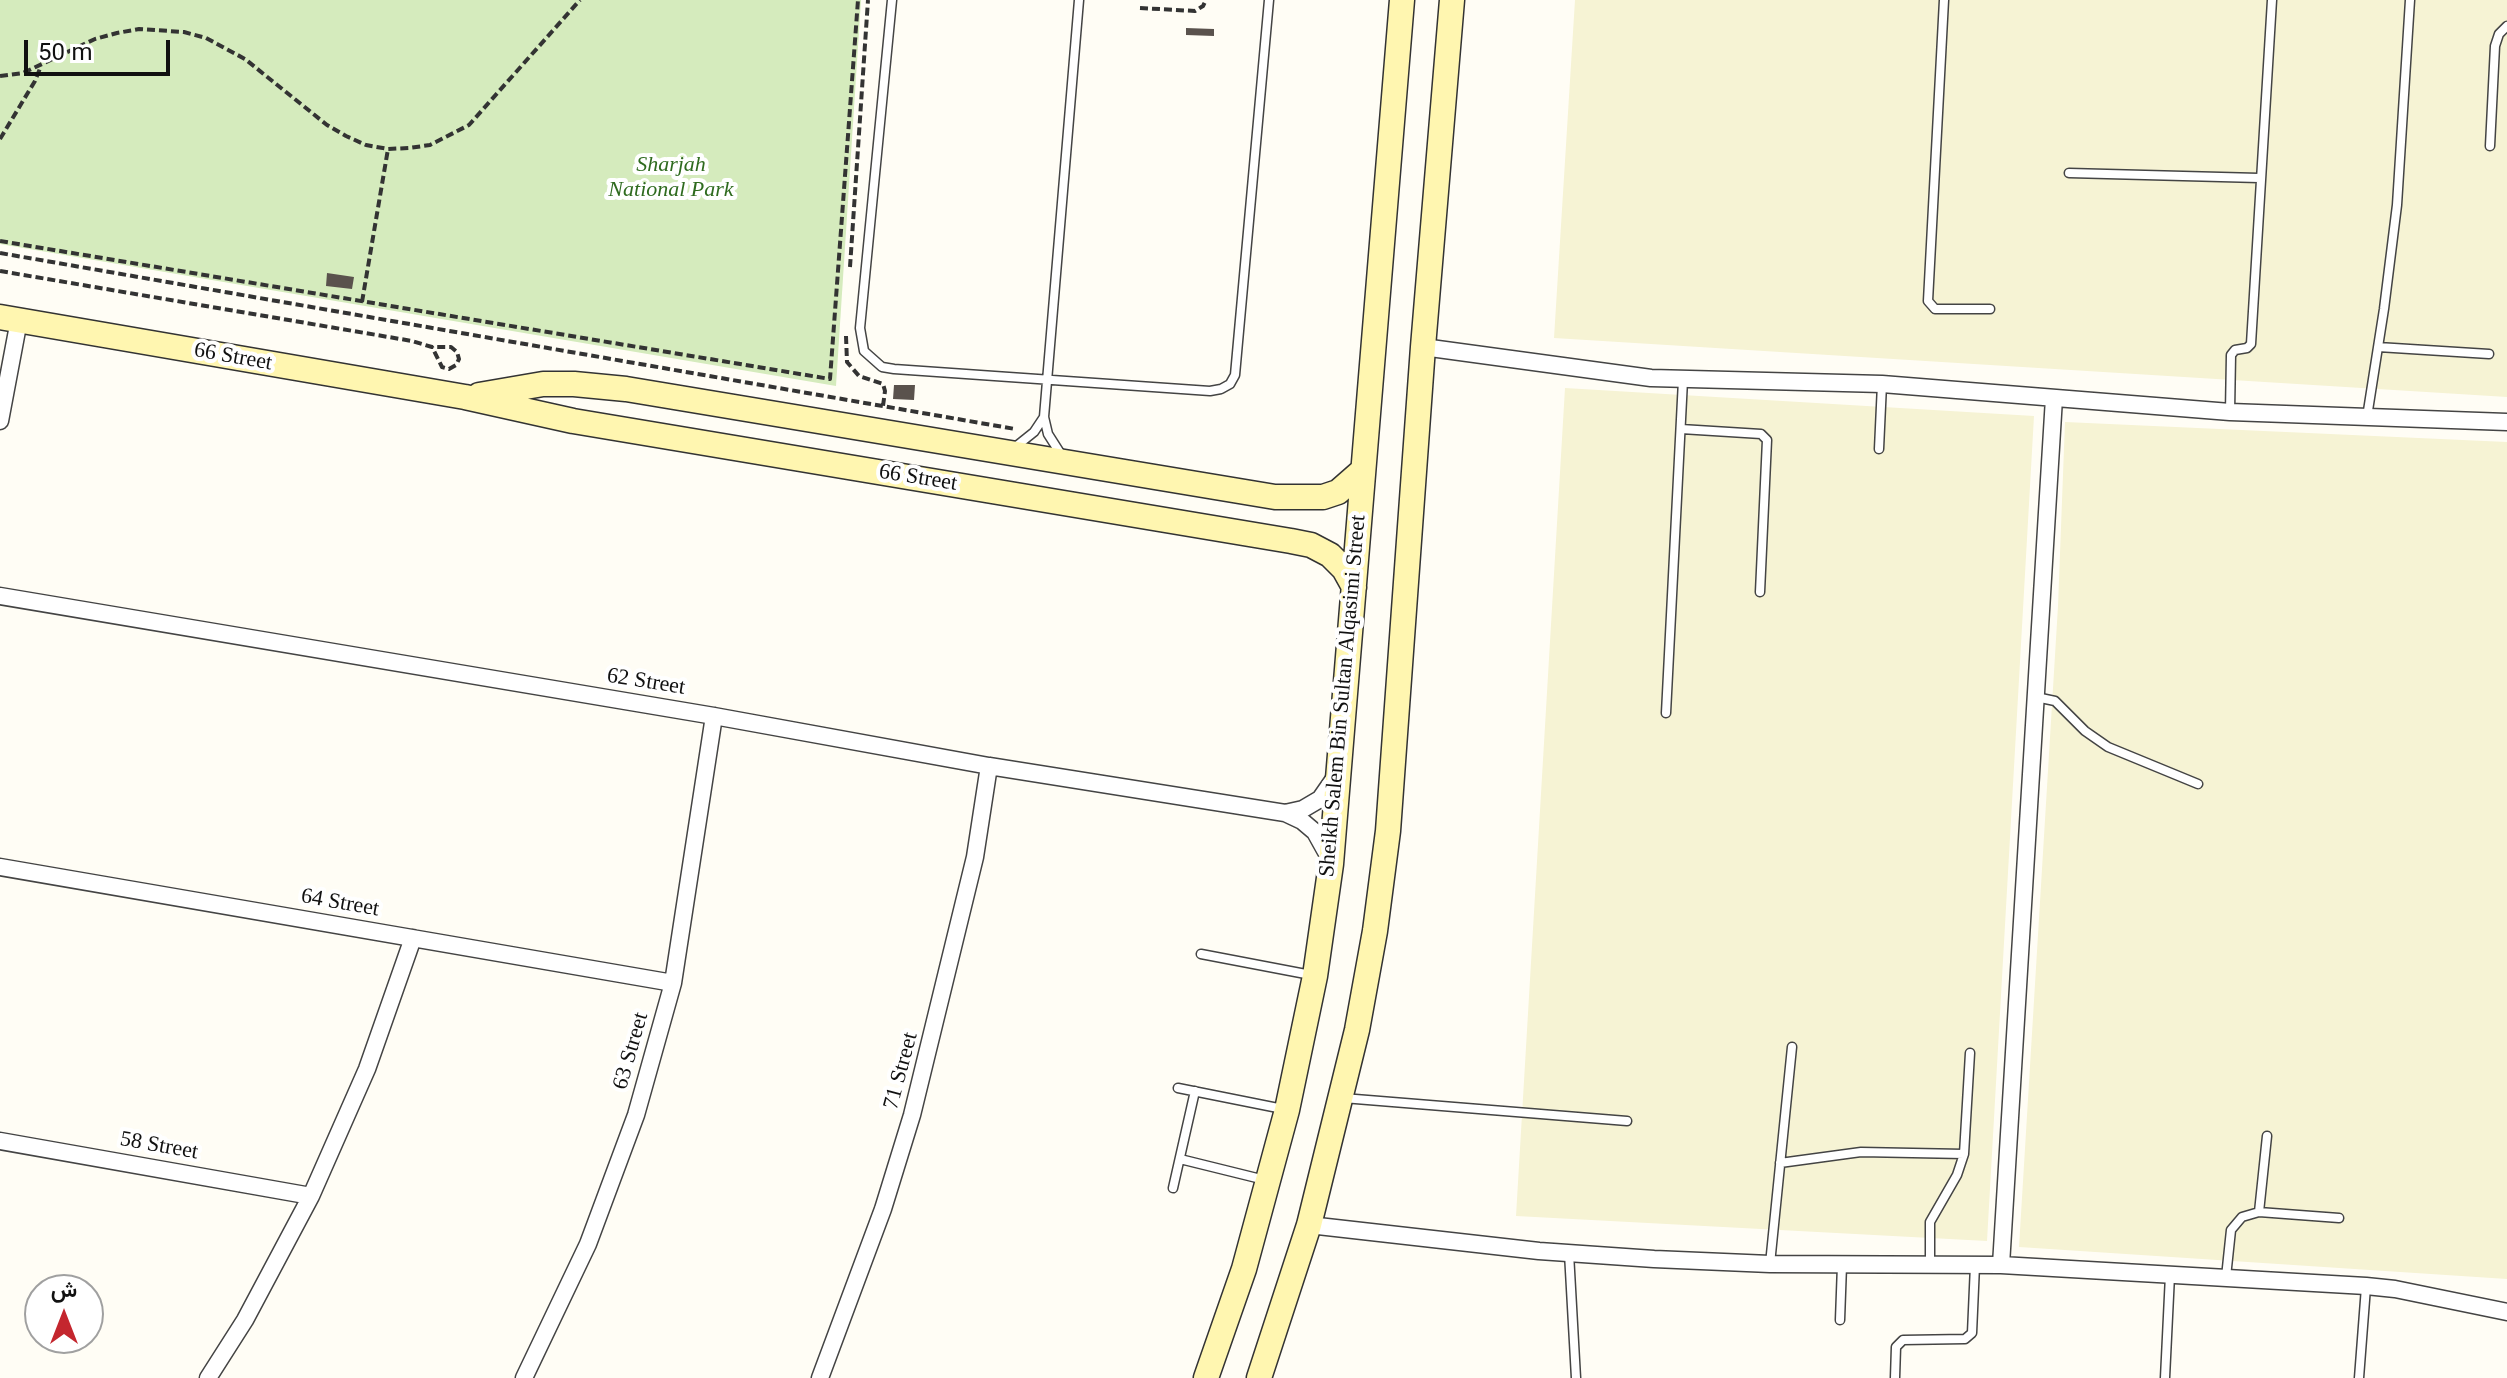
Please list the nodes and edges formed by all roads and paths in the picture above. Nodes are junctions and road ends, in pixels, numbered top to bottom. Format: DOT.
graph roads {
  1 [pos="580,0"];
  2 [pos="858,0"];
  3 [pos="892,0"];
  4 [pos="1079,0"];
  5 [pos="1206,0"];
  6 [pos="1269,0"];
  7 [pos="1402,0"];
  8 [pos="1452,0"];
  9 [pos="1944,0"];
  10 [pos="2272,0"];
  11 [pos="2410,0"];
  12 [pos="1140,8"];
  13 [pos="2507,26"];
  14 [pos="41,66"];
  15 [pos="0,76"];
  16 [pos="0,139"];
  17 [pos="2490,146"];
  18 [pos="388,149"];
  19 [pos="2069,173"];
  20 [pos="2259,178"];
  21 [pos="0,241"];
  22 [pos="0,253"];
  23 [pos="0,271"];
  24 [pos="362,302"];
  25 [pos="1990,309"];
  26 [pos="9,319"];
  27 [pos="432,347"];
  28 [pos="1423,347"];
  29 [pos="2378,347"];
  30 [pos="2489,354"];
  31 [pos="1047,379"];
  32 [pos="1683,380"];
  33 [pos="574,384"];
  34 [pos="1882,384"];
  35 [pos="465,397"];
  36 [pos="2054,398"];
  37 [pos="2230,412"];
  38 [pos="1044,417"];
  39 [pos="2367,419"];
  40 [pos="0,421"];
  41 [pos="573,421"];
  42 [pos="2507,422"];
  43 [pos="1681,429"];
  44 [pos="1034,432"];
  45 [pos="1879,449"];
  46 [pos="1008,453"];
  47 [pos="1067,463"];
  48 [pos="1362,471"];
  49 [pos="1275,497"];
  50 [pos="1229,529"];
  51 [pos="1354,587"];
  52 [pos="1760,592"];
  53 [pos="0,596"];
  54 [pos="2035,697"];
  55 [pos="1666,713"];
  56 [pos="714,716"];
  57 [pos="989,766"];
  58 [pos="1340,768"];
  59 [pos="2198,784"];
  60 [pos="1285,813"];
  61 [pos="1331,864"];
  62 [pos="0,867"];
  63 [pos="413,938"];
  64 [pos="1201,954"];
  65 [pos="1315,976"];
  66 [pos="673,983"];
  67 [pos="1792,1047"];
  68 [pos="1970,1053"];
  69 [pos="1178,1088"];
  70 [pos="1195,1091"];
  71 [pos="1342,1098"];
  72 [pos="1287,1110"];
  73 [pos="1627,1121"];
  74 [pos="2267,1136"];
  75 [pos="0,1141"];
  76 [pos="1964,1154"];
  77 [pos="1180,1159"];
  78 [pos="1780,1163"];
  79 [pos="1270,1182"];
  80 [pos="1173,1188"];
  81 [pos="311,1196"];
  82 [pos="2259,1212"];
  83 [pos="2339,1218"];
  84 [pos="1309,1225"];
  85 [pos="1569,1253"];
  86 [pos="1770,1264"];
  87 [pos="1842,1265"];
  88 [pos="1930,1265"];
  89 [pos="1975,1265"];
  90 [pos="2001,1265"];
  91 [pos="2170,1275"];
  92 [pos="2226,1278"];
  93 [pos="2366,1286"];
  94 [pos="2507,1312"];
  95 [pos="1840,1320"];
  96 [pos="208,1378"];
  97 [pos="524,1378"];
  98 [pos="820,1378"];
  99 [pos="1206,1378"];
  100 [pos="1259,1378"];
  101 [pos="1576,1378"];
  102 [pos="1895,1378"];
  103 [pos="2165,1378"];
  104 [pos="2359,1378"];
  1 -- 18 [label="path"];
  2 -- 24 [label="path"];
  3 -- 31 [label="lane"];
  4 -- 31 [label="lane"];
  5 -- 12 [label="path"];
  6 -- 31 [label="lane"];
  7 -- 48 [label="street, Sheikh Salem Bin Sultan Alqasimi Street"];
  8 -- 28 [label="street"];
  9 -- 25 [label="lane"];
  10 -- 20 [label="lane"];
  11 -- 29 [label="lane"];
  13 -- 17 [label="lane"];
  14 -- 15 [label="path"];
  14 -- 16 [label="path"];
  14 -- 18 [label="path"];
  18 -- 24 [label="path"];
  19 -- 20 [label="lane"];
  20 -- 37 [label="lane"];
  21 -- 24 [label="path"];
  22 -- 44 [label="path"];
  23 -- 27 [label="path"];
  26 -- 35 [label="street, 66 Street"];
  26 -- 40 [label="street"];
  27 -- 27 [label="path"];
  28 -- 32 [label="street"];
  28 -- 71 [label="street"];
  29 -- 30 [label="lane"];
  29 -- 39 [label="lane"];
  31 -- 38 [label="lane"];
  32 -- 34 [label="street"];
  32 -- 43 [label="lane"];
  33 -- 35 [label="street, 66 Street"];
  33 -- 41 [label="street"];
  33 -- 46 [label="street, 66 Street"];
  34 -- 36 [label="street"];
  34 -- 45 [label="lane"];
  35 -- 41 [label="street, 66 Street"];
  36 -- 37 [label="street"];
  36 -- 54 [label="street"];
  37 -- 39 [label="street"];
  38 -- 44 [label="lane"];
  38 -- 47 [label="lane"];
  39 -- 42 [label="street"];
  41 -- 50 [label="street, 66 Street"];
  43 -- 52 [label="lane"];
  43 -- 55 [label="lane"];
  44 -- 46 [label="lane"];
  46 -- 47 [label="street, 66 Street"];
  47 -- 49 [label="street, 66 Street"];
  48 -- 49 [label="street, 66 Street"];
  48 -- 51 [label="street, Sheikh Salem Bin Sultan Alqasimi Street"];
  49 -- 50 [label="street"];
  50 -- 51 [label="street, 66 Street"];
  51 -- 58 [label="street, Sheikh Salem Bin Sultan Alqasimi Street"];
  53 -- 56 [label="street, 62 Street"];
  54 -- 59 [label="lane"];
  54 -- 90 [label="street"];
  56 -- 57 [label="street, 62 Street"];
  56 -- 66 [label="street, 63 Street"];
  57 -- 60 [label="street, 62 Street"];
  57 -- 98 [label="street, 71 Street"];
  58 -- 60 [label="street"];
  58 -- 61 [label="street, Sheikh Salem Bin Sultan Alqasimi Street"];
  60 -- 61 [label="street, 62 Street"];
  61 -- 65 [label="street, Sheikh Salem Bin Sultan Alqasimi Street"];
  62 -- 63 [label="street, 64 Street"];
  63 -- 66 [label="street, 64 Street"];
  63 -- 81 [label="street"];
  64 -- 65 [label="lane"];
  65 -- 72 [label="street, Sheikh Salem Bin Sultan Alqasimi Street"];
  66 -- 97 [label="street, 63 Street"];
  67 -- 78 [label="lane"];
  68 -- 76 [label="lane"];
  69 -- 70 [label="lane"];
  70 -- 72 [label="lane"];
  70 -- 77 [label="lane"];
  71 -- 73 [label="lane"];
  71 -- 84 [label="street"];
  72 -- 79 [label="street, Sheikh Salem Bin Sultan Alqasimi Street"];
  74 -- 82 [label="lane"];
  75 -- 81 [label="street, 58 Street"];
  76 -- 78 [label="lane"];
  76 -- 88 [label="lane"];
  77 -- 79 [label="lane"];
  77 -- 80 [label="lane"];
  78 -- 86 [label="lane"];
  79 -- 99 [label="street, Sheikh Salem Bin Sultan Alqasimi Street"];
  81 -- 96 [label="street"];
  82 -- 83 [label="lane"];
  82 -- 92 [label="lane"];
  84 -- 85 [label="street"];
  84 -- 100 [label="street"];
  85 -- 86 [label="street"];
  85 -- 101 [label="lane"];
  86 -- 87 [label="street"];
  87 -- 88 [label="street"];
  87 -- 95 [label="lane"];
  88 -- 89 [label="street"];
  89 -- 90 [label="street"];
  89 -- 102 [label="lane"];
  90 -- 91 [label="street"];
  91 -- 92 [label="street"];
  91 -- 103 [label="lane"];
  92 -- 93 [label="street"];
  93 -- 94 [label="street"];
  93 -- 104 [label="lane"];
}
